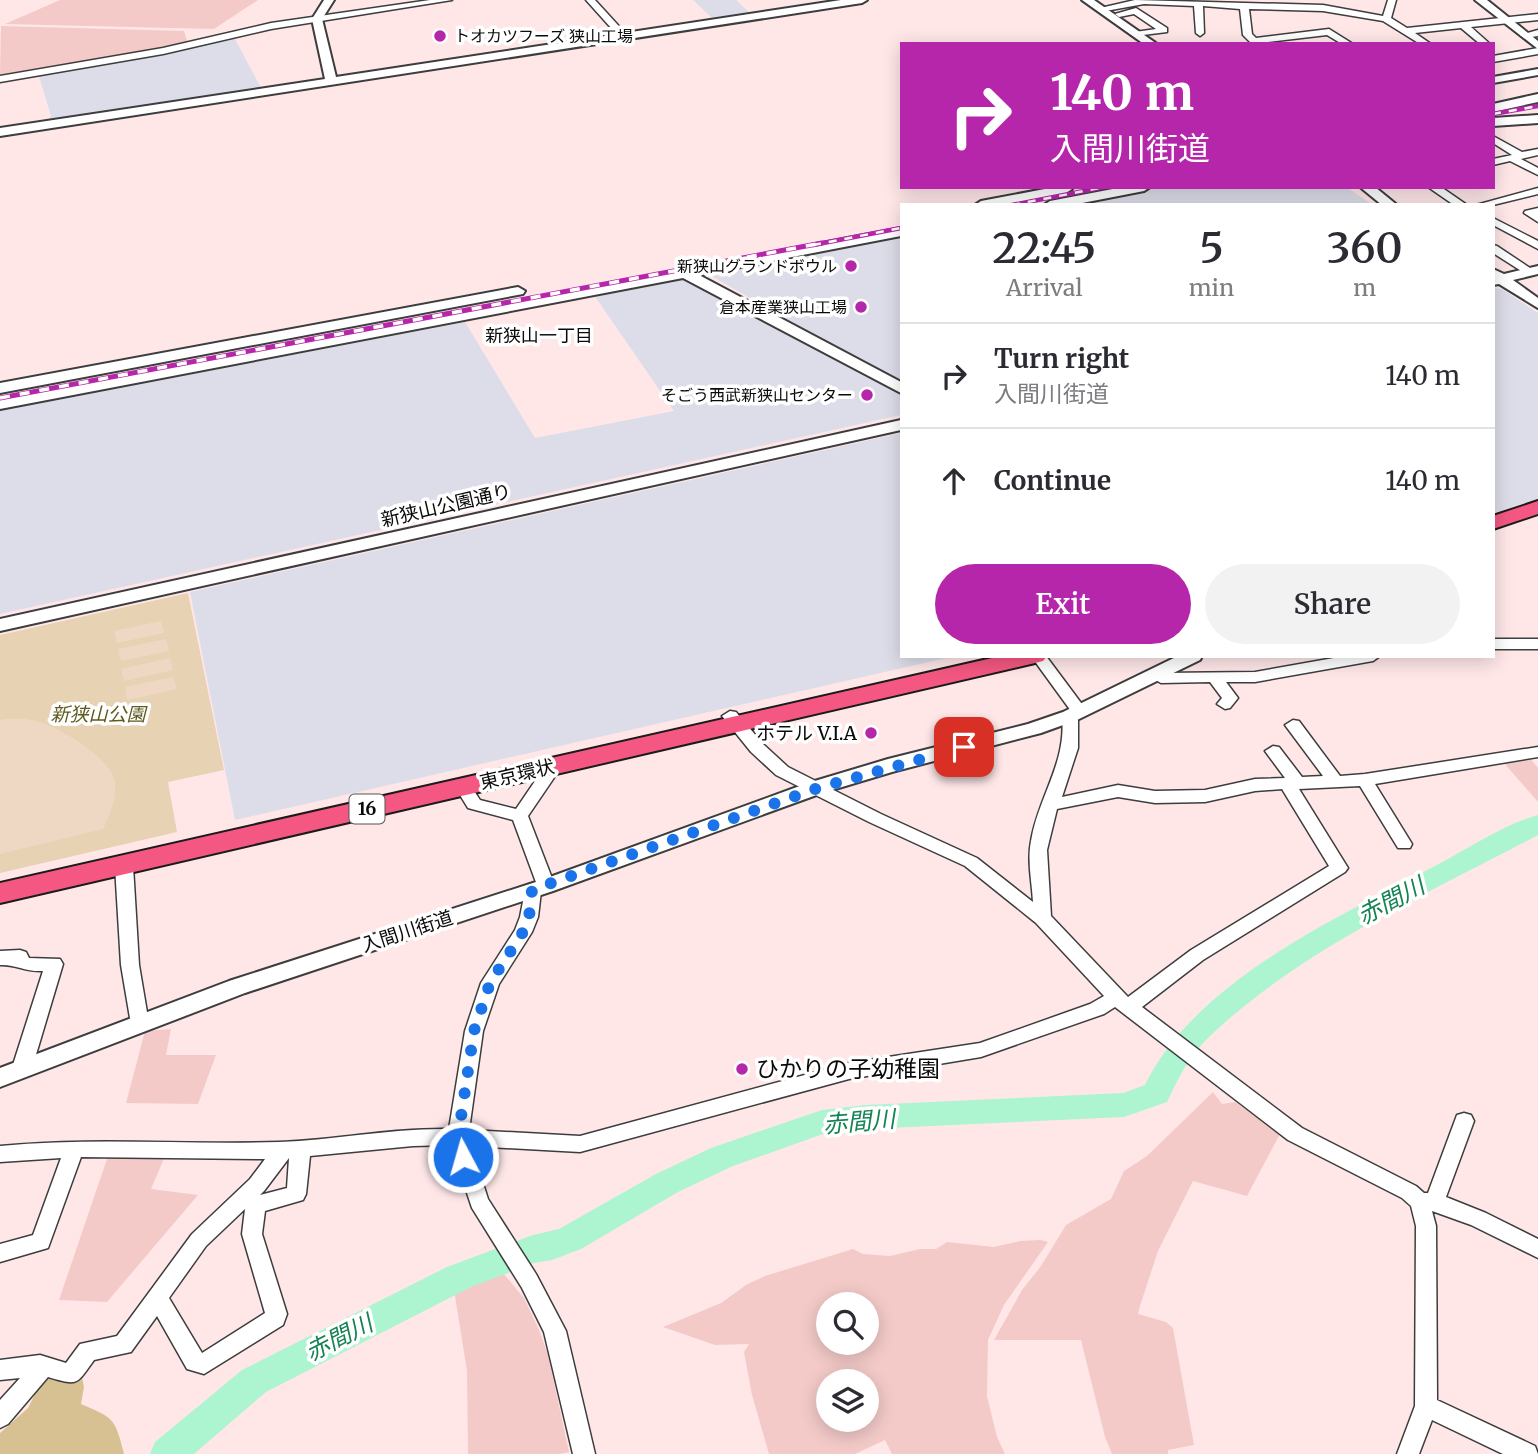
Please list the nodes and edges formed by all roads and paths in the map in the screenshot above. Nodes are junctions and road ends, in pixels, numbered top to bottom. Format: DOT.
graph roads {
  1 [pos="329,0"];
  2 [pos="404,0"];
  3 [pos="448,0"];
  4 [pos="590,0"];
  5 [pos="862,0"];
  6 [pos="1087,0"];
  7 [pos="1392,0"];
  8 [pos="1480,0"];
  9 [pos="1165,1"];
  10 [pos="1198,3"];
  11 [pos="385,5"];
  12 [pos="1244,7"];
  13 [pos="1105,12"];
  14 [pos="1538,17"];
  15 [pos="317,19"];
  16 [pos="1386,19"];
  17 [pos="1506,20"];
  18 [pos="1463,25"];
  19 [pos="1404,31"];
  20 [pos="1200,33"];
  21 [pos="1538,33"];
  22 [pos="1138,34"];
  23 [pos="1525,35"];
  24 [pos="624,37"];
  25 [pos="1293,37"];
  26 [pos="1149,42"];
  27 [pos="1254,42"];
  28 [pos="1261,42"];
  29 [pos="1300,42"];
  30 [pos="1346,42"];
  31 [pos="1423,42"];
  32 [pos="1484,42"];
  33 [pos="1538,46"];
  34 [pos="1538,51"];
  35 [pos="1497,58"];
  36 [pos="1538,72"];
  37 [pos="0,79"];
  38 [pos="1495,80"];
  39 [pos="331,81"];
  40 [pos="1538,98"];
  41 [pos="1495,108"];
  42 [pos="1538,119"];
  43 [pos="1495,122"];
  44 [pos="0,132"];
  45 [pos="1495,140"];
  46 [pos="1538,152"];
  47 [pos="1517,157"];
  48 [pos="1495,162"];
  49 [pos="1538,172"];
  50 [pos="1065,189"];
  51 [pos="1134,189"];
  52 [pos="1369,189"];
  53 [pos="1436,189"];
  54 [pos="1538,191"];
  55 [pos="991,203"];
  56 [pos="1060,203"];
  57 [pos="1388,203"];
  58 [pos="1459,203"];
  59 [pos="1489,203"];
  60 [pos="1538,211"];
  61 [pos="1538,219"];
  62 [pos="900,220"];
  63 [pos="1495,222"];
  64 [pos="1505,226"];
  65 [pos="1495,228"];
  66 [pos="900,232"];
  67 [pos="1538,246"];
  68 [pos="1495,249"];
  69 [pos="1534,271"];
  70 [pos="685,273"];
  71 [pos="1496,278"];
  72 [pos="1538,304"];
  73 [pos="900,387"];
  74 [pos="0,388"];
  75 [pos="0,404"];
  76 [pos="900,425"];
  77 [pos="1538,507"];
  78 [pos="1538,518"];
  79 [pos="1495,522"];
  80 [pos="1495,533"];
  81 [pos="0,625"];
  82 [pos="1495,644"];
  83 [pos="1538,644"];
  84 [pos="981,658"];
  85 [pos="1026,658"];
  86 [pos="1037,658"];
  87 [pos="1189,658"];
  88 [pos="1362,658"];
  89 [pos="1153,674"];
  90 [pos="1215,678"];
  91 [pos="1225,704"];
  92 [pos="1075,713"];
  93 [pos="732,720"];
  94 [pos="1293,724"];
  95 [pos="1273,751"];
  96 [pos="1538,752"];
  97 [pos="554,766"];
  98 [pos="1365,780"];
  99 [pos="1336,782"];
  100 [pos="1293,784"];
  101 [pos="463,786"];
  102 [pos="815,789"];
  103 [pos="1049,805"];
  104 [pos="520,816"];
  105 [pos="1404,844"];
  106 [pos="124,866"];
  107 [pos="0,882"];
  108 [pos="539,888"];
  109 [pos="0,893"];
  110 [pos="1042,918"];
  111 [pos="0,958"];
  112 [pos="1123,1003"];
  113 [pos="140,1024"];
  114 [pos="22,1068"];
  115 [pos="0,1078"];
  116 [pos="1464,1121"];
  117 [pos="458,1137"];
  118 [pos="292,1149"];
  119 [pos="74,1150"];
  120 [pos="0,1154"];
  121 [pos="1427,1202"];
  122 [pos="1538,1249"];
  123 [pos="0,1253"];
  124 [pos="157,1297"];
  125 [pos="44,1366"];
  126 [pos="0,1370"];
  127 [pos="1426,1406"];
  128 [pos="0,1417"];
  129 [pos="584,1454"];
  130 [pos="1408,1454"];
  131 [pos="1527,1454"];
  1 -- 15 [label="street"];
  2 -- 11 [label="street"];
  3 -- 11 [label="street"];
  4 -- 24 [label="street"];
  5 -- 24 [label="street"];
  6 -- 13 [label="street"];
  7 -- 16 [label="street"];
  8 -- 17 [label="street"];
  9 -- 10 [label="street"];
  9 -- 13 [label="street"];
  10 -- 12 [label="street"];
  10 -- 20 [label="street"];
  11 -- 15 [label="street"];
  12 -- 16 [label="street"];
  12 -- 27 [label="street"];
  13 -- 22 [label="street"];
  13 -- 22 [label="street"];
  14 -- 17 [label="street"];
  15 -- 37 [label="street"];
  15 -- 39 [label="street"];
  16 -- 19 [label="street"];
  17 -- 18 [label="street"];
  17 -- 23 [label="street"];
  18 -- 19 [label="street"];
  18 -- 32 [label="street"];
  19 -- 31 [label="street"];
  21 -- 23 [label="street"];
  22 -- 26 [label="street"];
  23 -- 33 [label="street"];
  24 -- 39 [label="street"];
  25 -- 28 [label="street"];
  25 -- 29 [label="street"];
  25 -- 30 [label="street"];
  34 -- 35 [label="street"];
  36 -- 38 [label="street"];
  39 -- 44 [label="street"];
  40 -- 41 [label="street"];
  42 -- 43 [label="street"];
  45 -- 47 [label="street"];
  46 -- 47 [label="street"];
  47 -- 48 [label="street"];
  47 -- 49 [label="street"];
  50 -- 55 [label="street"];
  51 -- 56 [label="street"];
  52 -- 57 [label="street"];
  53 -- 58 [label="street"];
  54 -- 59 [label="street"];
  60 -- 61 [label="street"];
  62 -- 74 [label="street"];
  63 -- 64 [label="street"];
  64 -- 65 [label="street"];
  64 -- 67 [label="street"];
  66 -- 70 [label="street"];
  68 -- 69 [label="street"];
  69 -- 71 [label="street"];
  70 -- 73 [label="street"];
  70 -- 75 [label="street"];
  71 -- 72 [label="street"];
  76 -- 81 [label="street, 新狭山公園通り"];
  77 -- 79 [label="highway"];
  78 -- 80 [label="highway"];
  82 -- 83 [label="street"];
  84 -- 93 [label="highway, 東京環状 / 16"];
  85 -- 93 [label="highway, 東京環状 / 16"];
  86 -- 92 [label="street"];
  87 -- 89 [label="street, 入間川街道"];
  88 -- 90 [label="street"];
  89 -- 90 [label="street"];
  89 -- 92 [label="street, 入間川街道"];
  90 -- 91 [label="street"];
  92 -- 102 [label="street, 入間川街道"];
  92 -- 103 [label="street"];
  93 -- 97 [label="highway, 東京環状 / 16"];
  93 -- 102 [label="street"];
  93 -- 107 [label="highway, 東京環状 / 16"];
  94 -- 99 [label="street"];
  95 -- 100 [label="street"];
  96 -- 98 [label="street"];
  97 -- 101 [label="highway, 東京環状 / 16"];
  97 -- 104 [label="street"];
  98 -- 99 [label="street"];
  98 -- 105 [label="street"];
  99 -- 100 [label="street"];
  100 -- 103 [label="street"];
  100 -- 112 [label="street"];
  101 -- 104 [label="street"];
  101 -- 106 [label="highway, 東京環状 / 16"];
  102 -- 108 [label="street, 入間川街道"];
  102 -- 110 [label="street"];
  103 -- 110 [label="street"];
  104 -- 108 [label="street"];
  106 -- 109 [label="highway, 東京環状 / 16"];
  106 -- 113 [label="street"];
  108 -- 113 [label="street, 入間川街道"];
  108 -- 117 [label="street"];
  110 -- 112 [label="street"];
  111 -- 114 [label="street"];
  112 -- 117 [label="street"];
  112 -- 121 [label="street"];
  113 -- 114 [label="street, 入間川街道"];
  114 -- 115 [label="street, 入間川街道"];
  116 -- 121 [label="street"];
  117 -- 118 [label="street"];
  117 -- 129 [label="street"];
  118 -- 119 [label="street"];
  118 -- 124 [label="street"];
  118 -- 124 [label="street"];
  119 -- 120 [label="street"];
  119 -- 123 [label="street"];
  121 -- 122 [label="street"];
  121 -- 127 [label="street"];
  124 -- 125 [label="street"];
  125 -- 126 [label="street"];
  125 -- 128 [label="street"];
  127 -- 130 [label="street"];
  127 -- 131 [label="street"];
}
